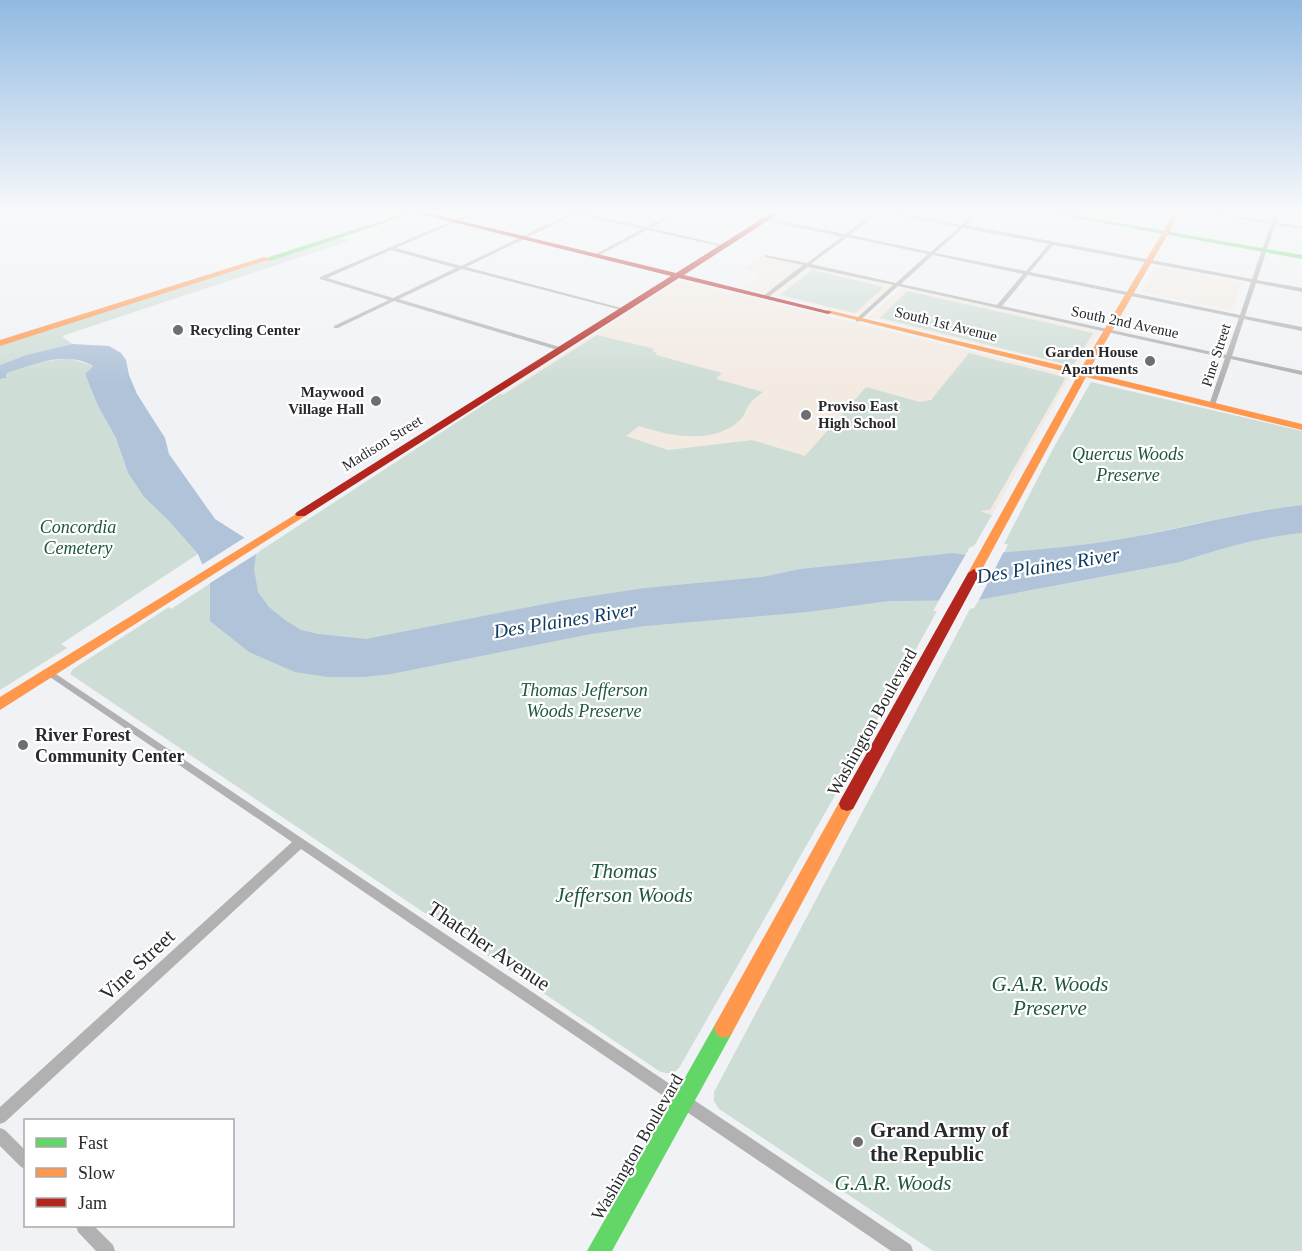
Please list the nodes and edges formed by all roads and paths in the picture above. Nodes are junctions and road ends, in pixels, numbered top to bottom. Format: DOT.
graph roads {
  1 [pos="235,268"];
  2 [pos="345,268"];
  3 [pos="459,268"];
  4 [pos="467,268"];
  5 [pos="646,268"];
  6 [pos="688,268"];
  7 [pos="803,268"];
  8 [pos="823,268"];
  9 [pos="917,268"];
  10 [pos="1004,268"];
  11 [pos="1031,268"];
  12 [pos="1144,268"];
  13 [pos="1187,268"];
  14 [pos="1257,268"];
  15 [pos="1027,273"];
  16 [pos="676,276"];
  17 [pos="1253,281"];
  18 [pos="898,285"];
  19 [pos="1302,290"];
  20 [pos="1129,294"];
  21 [pos="765,297"];
  22 [pos="394,300"];
  23 [pos="999,306"];
  24 [pos="623,310"];
  25 [pos="1241,316"];
  26 [pos="858,320"];
  27 [pos="336,327"];
  28 [pos="1302,329"];
  29 [pos="1107,330"];
  30 [pos="0,343"];
  31 [pos="561,349"];
  32 [pos="1228,357"];
  33 [pos="1302,373"];
  34 [pos="1083,374"];
  35 [pos="1212,405"];
  36 [pos="1302,427"];
  37 [pos="50,673"];
  38 [pos="0,704"];
  39 [pos="300,842"];
  40 [pos="684,1101"];
  41 [pos="0,1118"];
  42 [pos="0,1135"];
  43 [pos="24,1160"];
  44 [pos="85,1227"];
  45 [pos="107,1251"];
  46 [pos="599,1251"];
  47 [pos="905,1251"];
  1 -- 30 [label="street"];
  2 -- 22 [label="street"];
  3 -- 22 [label="street"];
  4 -- 24 [label="street"];
  5 -- 16 [label="street, South 1st Avenue"];
  6 -- 16 [label="street, Madison Street"];
  7 -- 21 [label="street"];
  8 -- 18 [label="street, South 2nd Avenue"];
  9 -- 18 [label="street"];
  10 -- 15 [label="street"];
  11 -- 15 [label="street"];
  12 -- 20 [label="street, Washington Boulevard"];
  13 -- 17 [label="street"];
  14 -- 17 [label="street, Pine Street"];
  15 -- 20 [label="street"];
  15 -- 23 [label="street"];
  16 -- 21 [label="street, South 1st Avenue"];
  16 -- 24 [label="street, Madison Street"];
  17 -- 19 [label="street"];
  17 -- 25 [label="street, Pine Street"];
  18 -- 23 [label="street, South 2nd Avenue"];
  18 -- 26 [label="street"];
  20 -- 25 [label="street"];
  20 -- 29 [label="street, Washington Boulevard"];
  21 -- 26 [label="street, South 1st Avenue"];
  22 -- 27 [label="street"];
  22 -- 31 [label="street"];
  23 -- 29 [label="street, South 2nd Avenue"];
  24 -- 31 [label="street, Madison Street"];
  25 -- 28 [label="street"];
  25 -- 32 [label="street, Pine Street"];
  26 -- 34 [label="street, South 1st Avenue"];
  29 -- 32 [label="street, South 2nd Avenue"];
  29 -- 34 [label="street, Washington Boulevard"];
  31 -- 37 [label="street, Madison Street"];
  32 -- 33 [label="street, South 2nd Avenue"];
  32 -- 35 [label="street, Pine Street"];
  34 -- 35 [label="street, South 1st Avenue"];
  34 -- 40 [label="street, Washington Boulevard"];
  35 -- 36 [label="street, South 1st Avenue"];
  37 -- 38 [label="street, Madison Street"];
  37 -- 39 [label="street, Thatcher Avenue"];
  39 -- 40 [label="street, Thatcher Avenue"];
  39 -- 41 [label="street, Vine Street"];
  40 -- 46 [label="street, Washington Boulevard"];
  40 -- 47 [label="street, Thatcher Avenue"];
  42 -- 43 [label="street"];
  44 -- 45 [label="street"];
}
